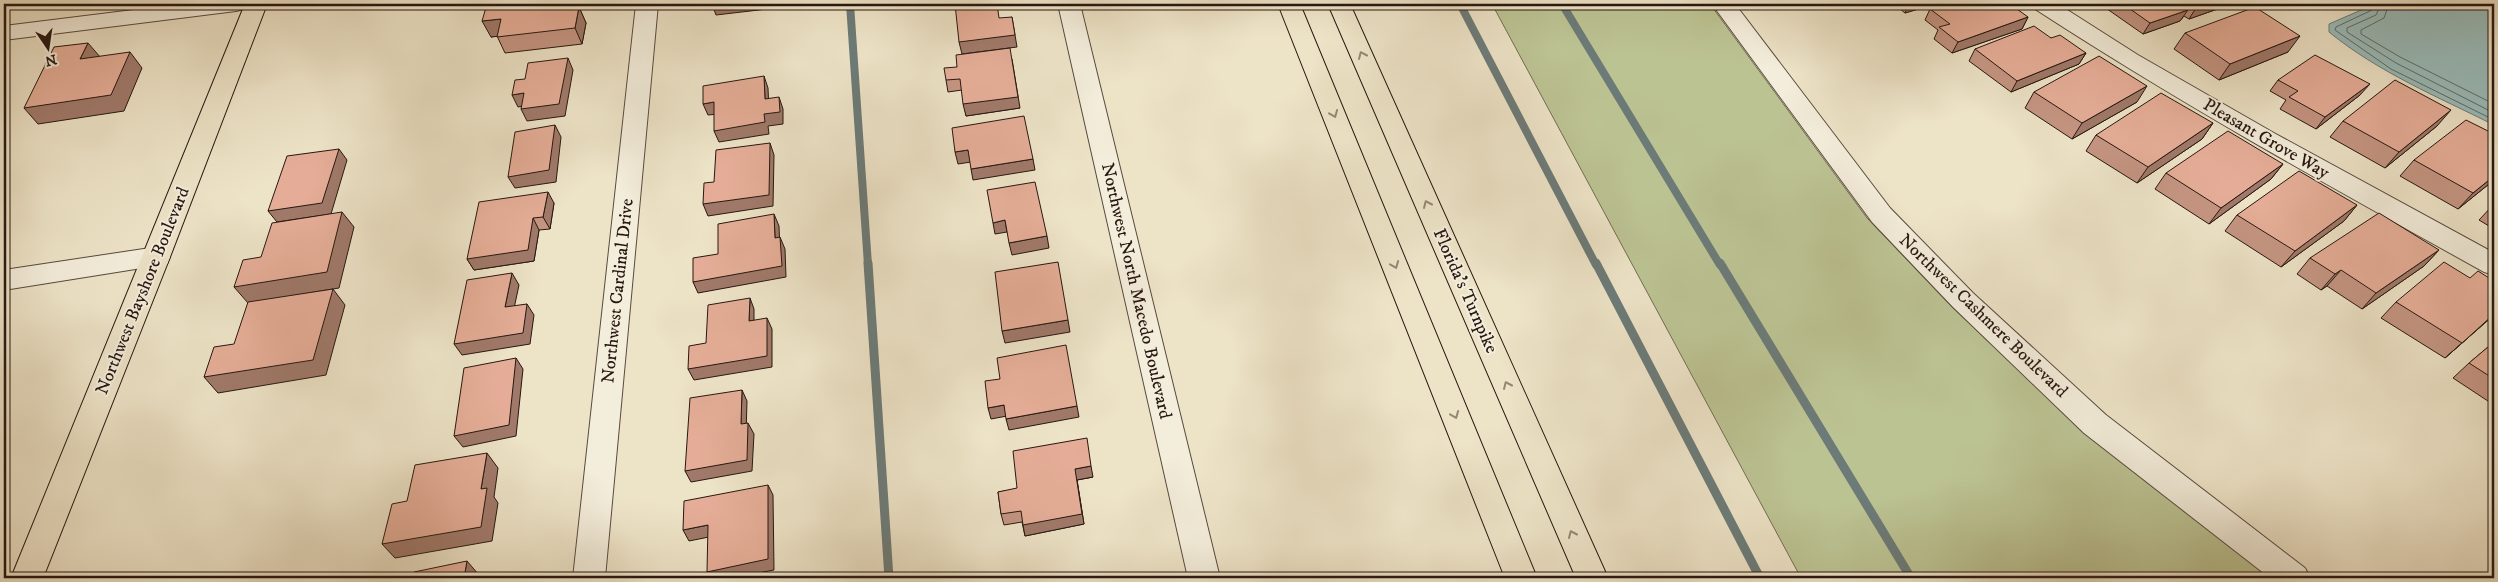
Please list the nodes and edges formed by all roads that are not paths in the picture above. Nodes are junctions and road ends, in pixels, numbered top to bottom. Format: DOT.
graph roads {
  1 [pos="236,4"];
  2 [pos="256,4"];
  3 [pos="647,4"];
  4 [pos="1069,4"];
  5 [pos="1289,4"];
  6 [pos="1339,4"];
  7 [pos="1724,4"];
  8 [pos="2043,4"];
  9 [pos="4,33"];
  10 [pos="158,257"];
  11 [pos="2494,265"];
  12 [pos="4,280"];
  13 [pos="27,578"];
  14 [pos="589,578"];
  15 [pos="1204,578"];
  16 [pos="1521,578"];
  17 [pos="1592,578"];
  18 [pos="2294,578"];
  1 -- 9 [label="street"];
  2 -- 10 [label="main road, Northwest Bayshore Boulevard"];
  3 -- 14 [label="street, Northwest Cardinal Drive"];
  4 -- 15 [label="street, Northwest North Macedo Boulevard"];
  5 -- 16 [label="main road, one-way"];
  17 -- 6 [label="main road, Florida's Turnpike, one-way"];
  7 -- 18 [label="street, Northwest Cashmere Boulevard"];
  8 -- 11 [label="street, Pleasant Grove Way"];
  10 -- 12 [label="street"];
  10 -- 13 [label="main road, Northwest Bayshore Boulevard"];
}
